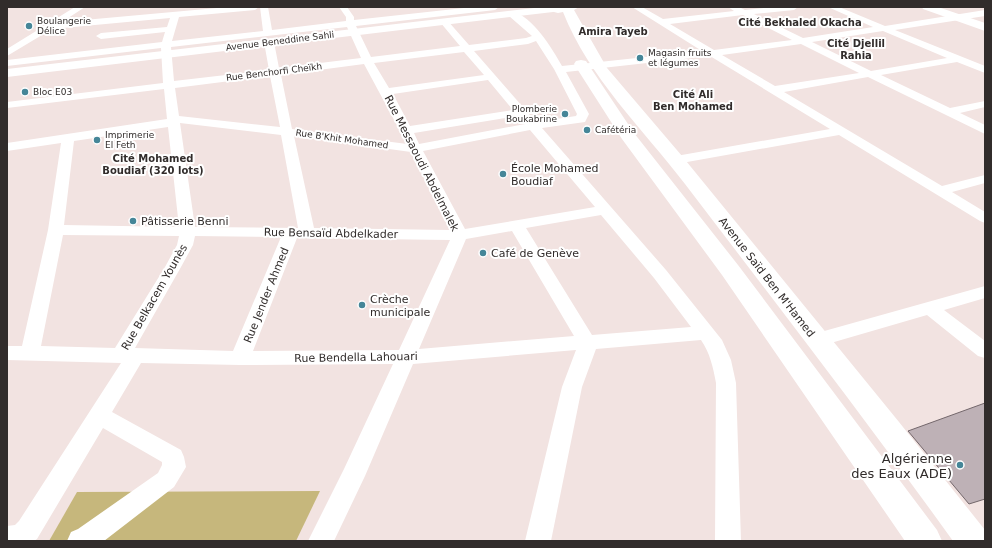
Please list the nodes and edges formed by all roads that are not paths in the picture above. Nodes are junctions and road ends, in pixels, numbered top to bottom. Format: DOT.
graph roads {
  1 [pos="81,7"];
  2 [pos="149,7"];
  3 [pos="255,7"];
  4 [pos="264,7"];
  5 [pos="343,7"];
  6 [pos="495,7"];
  7 [pos="524,7"];
  8 [pos="636,7"];
  9 [pos="732,7"];
  10 [pos="794,7"];
  11 [pos="832,7"];
  12 [pos="927,7"];
  13 [pos="947,7"];
  14 [pos="559,8"];
  15 [pos="743,13"];
  16 [pos="985,13"];
  17 [pos="175,14"];
  18 [pos="438,14"];
  19 [pos="512,14"];
  20 [pos="968,14"];
  21 [pos="955,16"];
  22 [pos="135,18"];
  23 [pos="108,20"];
  24 [pos="985,20"];
  25 [pos="662,22"];
  26 [pos="52,26"];
  27 [pos="985,27"];
  28 [pos="352,28"];
  29 [pos="882,28"];
  30 [pos="170,29"];
  31 [pos="101,36"];
  32 [pos="539,36"];
  33 [pos="269,37"];
  34 [pos="799,41"];
  35 [pos="467,48"];
  36 [pos="165,49"];
  37 [pos="7,53"];
  38 [pos="93,53"];
  39 [pos="712,53"];
  40 [pos="958,59"];
  41 [pos="367,60"];
  42 [pos="7,63"];
  43 [pos="7,67"];
  44 [pos="591,67"];
  45 [pos="559,69"];
  46 [pos="985,70"];
  47 [pos="276,71"];
  48 [pos="7,72"];
  49 [pos="869,74"];
  50 [pos="490,77"];
  51 [pos="170,85"];
  52 [pos="774,90"];
  53 [pos="386,92"];
  54 [pos="985,104"];
  55 [pos="7,105"];
  56 [pos="520,112"];
  57 [pos="949,112"];
  58 [pos="174,121"];
  59 [pos="532,126"];
  60 [pos="985,130"];
  61 [pos="405,131"];
  62 [pos="842,131"];
  63 [pos="288,132"];
  64 [pos="68,138"];
  65 [pos="7,147"];
  66 [pos="414,149"];
  67 [pos="676,160"];
  68 [pos="985,180"];
  69 [pos="940,191"];
  70 [pos="603,210"];
  71 [pos="985,218"];
  72 [pos="516,225"];
  73 [pos="56,230"];
  74 [pos="299,232"];
  75 [pos="188,233"];
  76 [pos="460,235"];
  77 [pos="985,292"];
  78 [pos="931,309"];
  79 [pos="704,333"];
  80 [pos="817,340"];
  81 [pos="588,344"];
  82 [pos="985,350"];
  83 [pos="30,352"];
  84 [pos="7,353"];
  85 [pos="129,355"];
  86 [pos="406,357"];
  87 [pos="240,358"];
  88 [pos="99,415"];
  89 [pos="20,538"];
  90 [pos="80,541"];
  91 [pos="321,541"];
  92 [pos="538,541"];
  93 [pos="728,541"];
  94 [pos="925,541"];
  95 [pos="973,541"];
  1 -- 26 [label="street"];
  2 -- 22 [label="street"];
  3 -- 17 [label="street"];
  4 -- 33 [label="street"];
  5 -- 28 [label="street, Rue Messaoudi Abdelmalek"];
  6 -- 18 [label="street, Avenue Beneddine Sahli"];
  7 -- 28 [label="street, Avenue Beneddine Sahli"];
  8 -- 25 [label="street"];
  9 -- 15 [label="street"];
  10 -- 15 [label="street"];
  11 -- 29 [label="street"];
  12 -- 21 [label="main road"];
  13 -- 20 [label="main road"];
  14 -- 19 [label="street, Avenue Beneddine Sahli"];
  14 -- 44 [label="main road, Avenue Saïd Ben M'Hamed"];
  15 -- 25 [label="street"];
  15 -- 34 [label="street"];
  16 -- 20 [label="street"];
  17 -- 22 [label="street"];
  17 -- 30 [label="street"];
  18 -- 19 [label="street, Avenue Beneddine Sahli"];
  18 -- 28 [label="street, Avenue Beneddine Sahli"];
  18 -- 35 [label="street"];
  19 -- 32 [label="street"];
  20 -- 21 [label="street"];
  20 -- 24 [label="main road"];
  21 -- 27 [label="main road"];
  21 -- 29 [label="street"];
  22 -- 23 [label="street"];
  23 -- 26 [label="street"];
  23 -- 31 [label="street"];
  25 -- 39 [label="street"];
  26 -- 37 [label="street"];
  28 -- 33 [label="street, Avenue Beneddine Sahli"];
  28 -- 36 [label="street, Avenue Beneddine Sahli"];
  28 -- 41 [label="street, Rue Messaoudi Abdelmalek"];
  29 -- 34 [label="street"];
  29 -- 40 [label="street"];
  30 -- 31 [label="street"];
  30 -- 36 [label="street"];
  31 -- 38 [label="street"];
  32 -- 35 [label="street, Rue Benchorfi Cheïkh"];
  32 -- 45 [label="street"];
  33 -- 36 [label="street, Avenue Beneddine Sahli"];
  33 -- 47 [label="street"];
  34 -- 39 [label="street"];
  34 -- 49 [label="street"];
  35 -- 41 [label="street, Rue Benchorfi Cheïkh"];
  35 -- 50 [label="street"];
  36 -- 38 [label="street, Avenue Beneddine Sahli"];
  36 -- 43 [label="street, Avenue Beneddine Sahli"];
  36 -- 48 [label="street, Avenue Beneddine Sahli"];
  36 -- 51 [label="street, Rue Belkacem Younès"];
  38 -- 42 [label="street, Avenue Beneddine Sahli"];
  39 -- 44 [label="street"];
  39 -- 52 [label="street"];
  40 -- 46 [label="street"];
  40 -- 49 [label="street"];
  41 -- 47 [label="street, Rue Benchorfi Cheïkh"];
  41 -- 53 [label="street, Rue Messaoudi Abdelmalek"];
  44 -- 45 [label="street"];
  44 -- 67 [label="main road, Avenue Saïd Ben M'Hamed"];
  44 -- 94 [label="main road, Avenue Saïd Ben M'Hamed"];
  45 -- 59 [label="street, Rue B'Khit Mohamed"];
  47 -- 51 [label="street, Rue Benchorfi Cheïkh"];
  47 -- 63 [label="street"];
  49 -- 52 [label="street"];
  49 -- 57 [label="street"];
  50 -- 53 [label="street"];
  50 -- 56 [label="street"];
  51 -- 55 [label="street, Rue Benchorfi Cheïkh"];
  51 -- 58 [label="street, Rue Belkacem Younès"];
  52 -- 62 [label="street"];
  53 -- 61 [label="street, Rue Messaoudi Abdelmalek"];
  54 -- 57 [label="street"];
  56 -- 59 [label="street"];
  56 -- 61 [label="street"];
  57 -- 60 [label="street"];
  58 -- 63 [label="street, Rue B'Khit Mohamed"];
  58 -- 64 [label="street, Rue B'Khit Mohamed"];
  58 -- 75 [label="street, Rue Belkacem Younès"];
  59 -- 66 [label="street, Rue B'Khit Mohamed"];
  59 -- 70 [label="street"];
  61 -- 66 [label="street, Rue Messaoudi Abdelmalek"];
  62 -- 67 [label="street"];
  62 -- 69 [label="street"];
  63 -- 66 [label="street, Rue B'Khit Mohamed"];
  63 -- 74 [label="street"];
  64 -- 65 [label="street, Rue B'Khit Mohamed"];
  64 -- 73 [label="street"];
  66 -- 76 [label="street, Rue Messaoudi Abdelmalek"];
  67 -- 80 [label="main road, Avenue Saïd Ben M'Hamed"];
  68 -- 69 [label="street"];
  69 -- 71 [label="street"];
  70 -- 72 [label="street, Rue Bensaïd Abdelkader"];
  70 -- 79 [label="street"];
  72 -- 76 [label="street, Rue Bensaïd Abdelkader"];
  72 -- 81 [label="street"];
  73 -- 75 [label="street, Rue Bensaïd Abdelkader"];
  73 -- 83 [label="street"];
  74 -- 75 [label="street, Rue Bensaïd Abdelkader"];
  74 -- 76 [label="street, Rue Bensaïd Abdelkader"];
  74 -- 87 [label="street, Rue Jender Ahmed"];
  75 -- 85 [label="street, Rue Belkacem Younès"];
  76 -- 86 [label="street, Rue Messaoudi Abdelmalek"];
  77 -- 78 [label="street"];
  78 -- 80 [label="street"];
  78 -- 82 [label="street"];
  79 -- 81 [label="street, Rue Bendella Lahouari"];
  79 -- 93 [label="street"];
  80 -- 95 [label="main road, Avenue Saïd Ben M'Hamed"];
  81 -- 86 [label="street, Rue Bendella Lahouari"];
  81 -- 92 [label="street"];
  83 -- 84 [label="street, Rue Bendella Lahouari"];
  83 -- 85 [label="street, Rue Bendella Lahouari"];
  85 -- 87 [label="street, Rue Bendella Lahouari"];
  85 -- 88 [label="street, Rue Belkacem Younès"];
  86 -- 87 [label="street, Rue Bendella Lahouari"];
  86 -- 91 [label="street, Rue Messaoudi Abdelmalek"];
  88 -- 89 [label="street, Rue Belkacem Younès"];
  88 -- 90 [label="street"];
}
